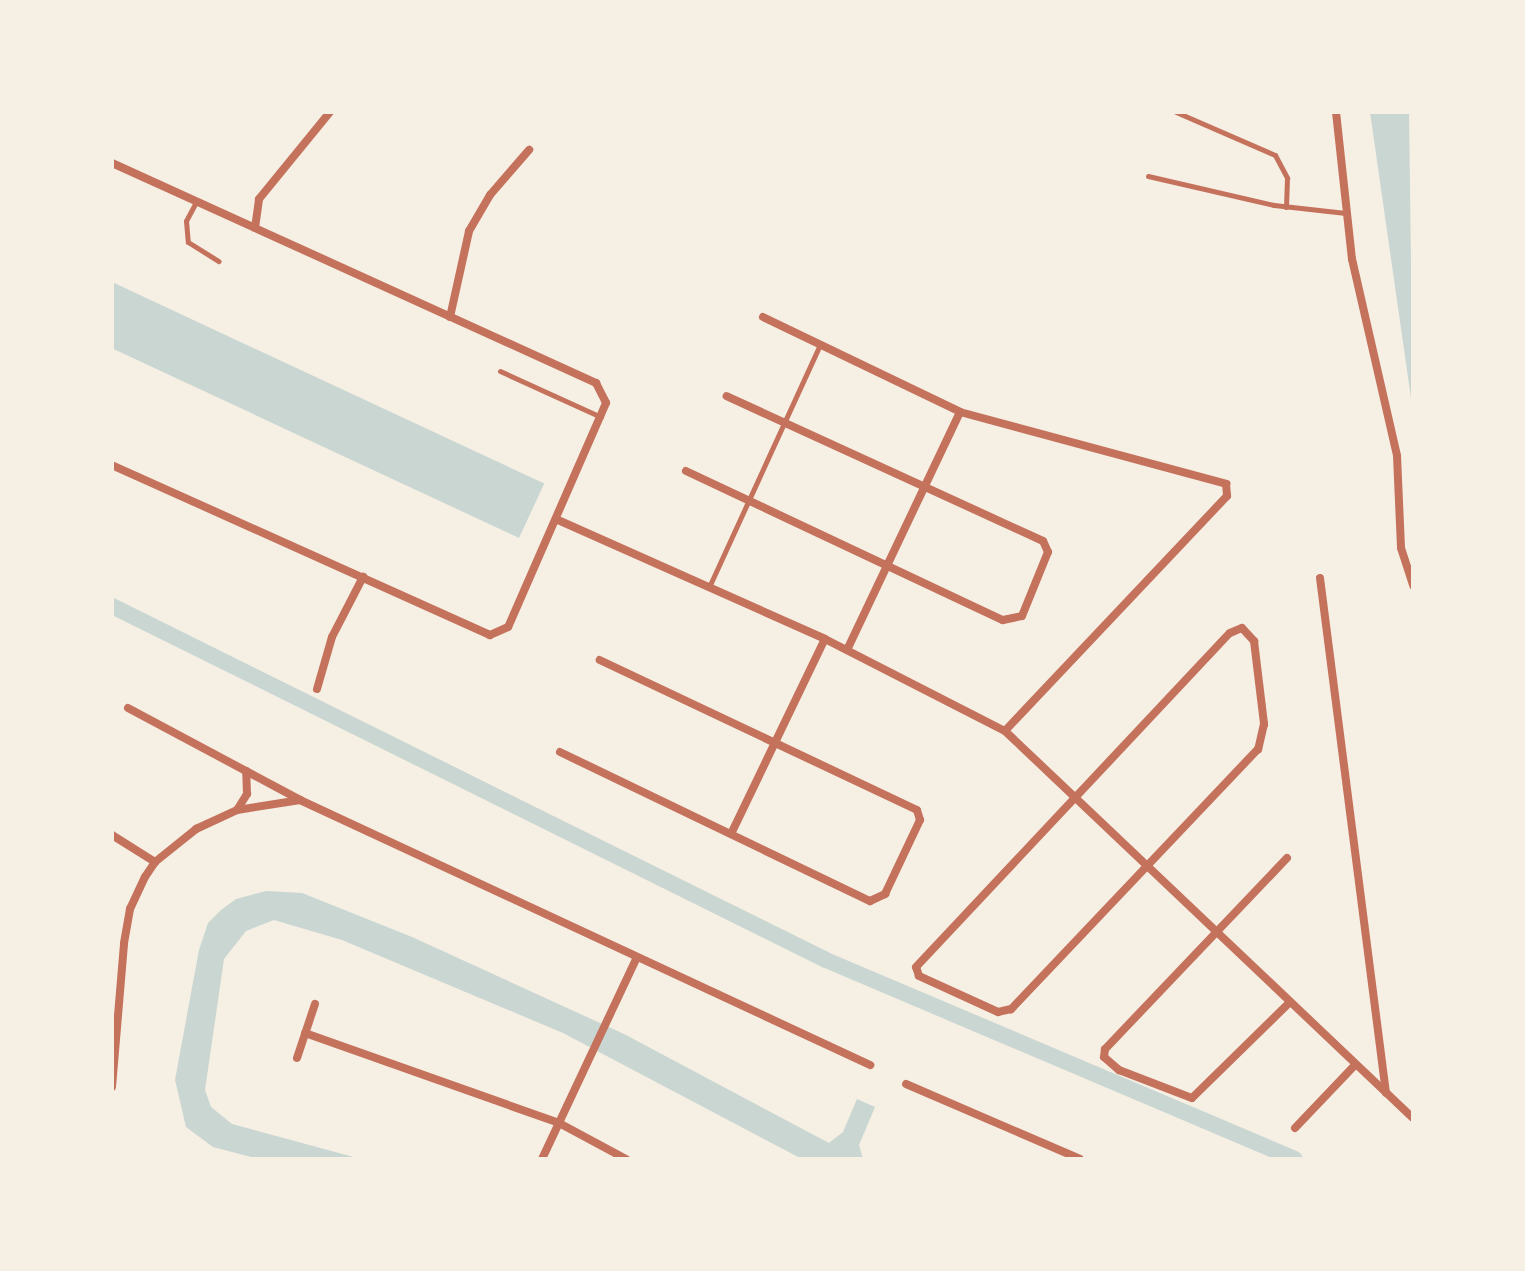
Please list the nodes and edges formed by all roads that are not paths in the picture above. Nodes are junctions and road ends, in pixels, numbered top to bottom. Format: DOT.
graph roads {
  1 [pos="330,112"];
  2 [pos="1176,112"];
  3 [pos="1336,112"];
  4 [pos="529,150"];
  5 [pos="112,163"];
  6 [pos="1148,176"];
  7 [pos="196,201"];
  8 [pos="1286,207"];
  9 [pos="1346,213"];
  10 [pos="255,228"];
  11 [pos="218,261"];
  12 [pos="450,317"];
  13 [pos="763,317"];
  14 [pos="821,344"];
  15 [pos="500,371"];
  16 [pos="727,396"];
  17 [pos="960,412"];
  18 [pos="603,418"];
  19 [pos="784,425"];
  20 [pos="112,465"];
  21 [pos="686,471"];
  22 [pos="923,488"];
  23 [pos="749,502"];
  24 [pos="558,520"];
  25 [pos="888,565"];
  26 [pos="363,577"];
  27 [pos="1320,578"];
  28 [pos="1413,586"];
  29 [pos="709,587"];
  30 [pos="825,639"];
  31 [pos="847,650"];
  32 [pos="600,660"];
  33 [pos="317,689"];
  34 [pos="128,708"];
  35 [pos="1005,731"];
  36 [pos="776,742"];
  37 [pos="560,752"];
  38 [pos="246,771"];
  39 [pos="1076,798"];
  40 [pos="300,800"];
  41 [pos="237,810"];
  42 [pos="731,834"];
  43 [pos="112,835"];
  44 [pos="1287,858"];
  45 [pos="155,862"];
  46 [pos="1145,864"];
  47 [pos="1217,933"];
  48 [pos="636,959"];
  49 [pos="1290,1002"];
  50 [pos="315,1004"];
  51 [pos="305,1033"];
  52 [pos="297,1058"];
  53 [pos="870,1065"];
  54 [pos="1355,1065"];
  55 [pos="906,1084"];
  56 [pos="112,1087"];
  57 [pos="1386,1093"];
  58 [pos="1413,1118"];
  59 [pos="559,1123"];
  60 [pos="1295,1128"];
  61 [pos="542,1159"];
  62 [pos="626,1159"];
  63 [pos="1080,1159"];
  1 -- 10 [label="street"];
  2 -- 8 [label="lane"];
  3 -- 9 [label="street"];
  4 -- 12 [label="street"];
  5 -- 7 [label="street"];
  6 -- 8 [label="lane"];
  7 -- 10 [label="street"];
  7 -- 11 [label="lane"];
  8 -- 9 [label="lane"];
  9 -- 28 [label="street"];
  10 -- 12 [label="street"];
  12 -- 18 [label="street"];
  13 -- 14 [label="street"];
  14 -- 17 [label="street"];
  14 -- 19 [label="lane"];
  15 -- 18 [label="lane"];
  16 -- 19 [label="street"];
  17 -- 22 [label="street"];
  17 -- 35 [label="street"];
  18 -- 24 [label="street"];
  19 -- 22 [label="street"];
  19 -- 23 [label="lane"];
  20 -- 26 [label="street"];
  21 -- 23 [label="street"];
  22 -- 25 [label="street"];
  22 -- 25 [label="street"];
  23 -- 25 [label="street"];
  23 -- 29 [label="lane"];
  24 -- 26 [label="street"];
  24 -- 29 [label="street"];
  25 -- 31 [label="street"];
  26 -- 33 [label="street"];
  27 -- 57 [label="street"];
  29 -- 30 [label="street"];
  30 -- 31 [label="street"];
  30 -- 36 [label="street"];
  31 -- 35 [label="street"];
  32 -- 36 [label="street"];
  34 -- 38 [label="street"];
  35 -- 39 [label="street"];
  36 -- 42 [label="street"];
  36 -- 42 [label="street"];
  37 -- 42 [label="street"];
  38 -- 40 [label="street"];
  38 -- 41 [label="street"];
  39 -- 46 [label="street"];
  39 -- 46 [label="street"];
  39 -- 46 [label="street"];
  40 -- 41 [label="street"];
  40 -- 48 [label="street"];
  41 -- 45 [label="street"];
  43 -- 45 [label="street"];
  44 -- 47 [label="street"];
  45 -- 56 [label="street"];
  46 -- 47 [label="street"];
  47 -- 49 [label="street"];
  47 -- 49 [label="street"];
  48 -- 53 [label="street"];
  48 -- 59 [label="street"];
  49 -- 54 [label="street"];
  50 -- 51 [label="street"];
  51 -- 52 [label="street"];
  51 -- 59 [label="street"];
  54 -- 57 [label="street"];
  54 -- 60 [label="street"];
  55 -- 63 [label="street"];
  57 -- 58 [label="street"];
  59 -- 61 [label="street"];
  59 -- 62 [label="street"];
}
